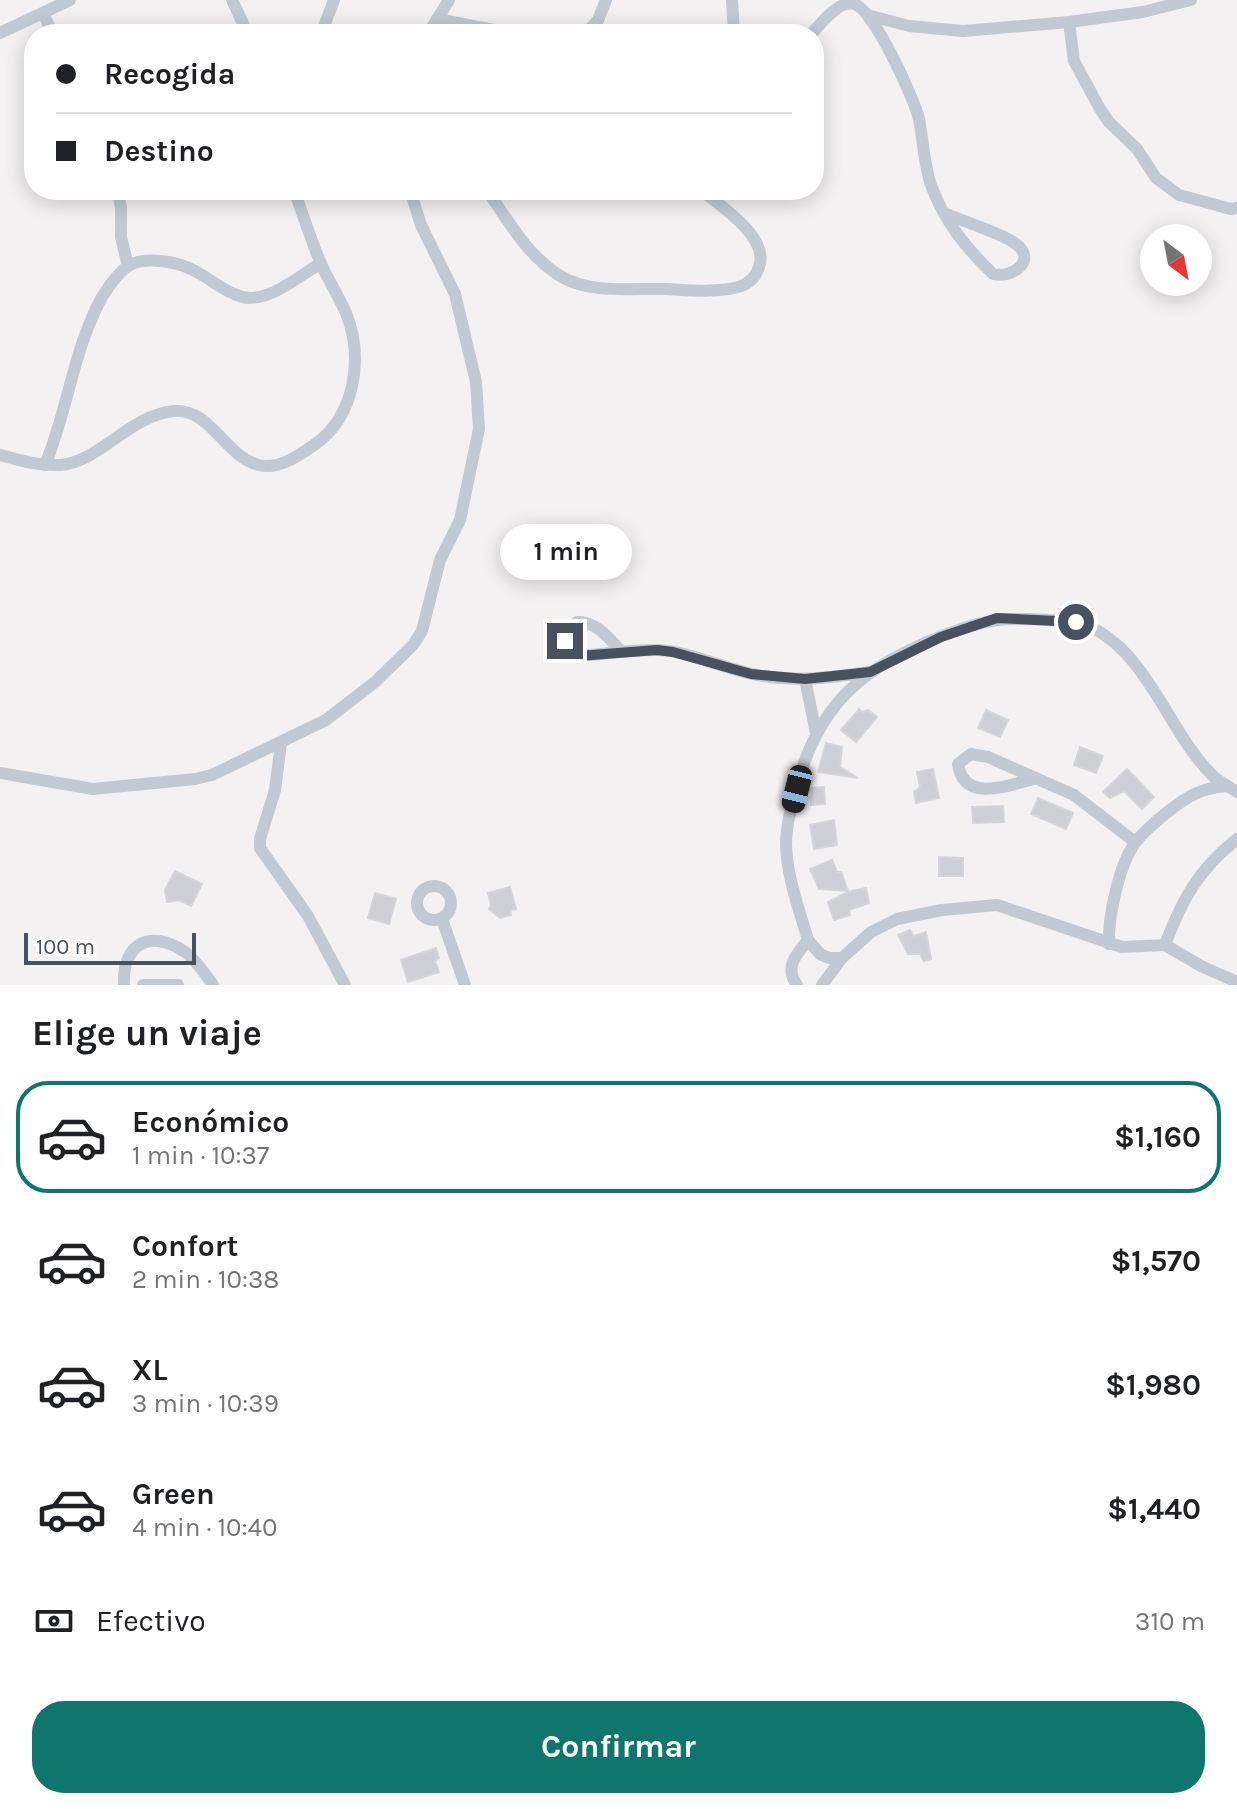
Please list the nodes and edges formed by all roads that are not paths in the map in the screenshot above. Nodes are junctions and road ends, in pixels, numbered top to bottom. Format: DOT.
graph roads {
  1 [pos="70,0"];
  2 [pos="232,0"];
  3 [pos="334,0"];
  4 [pos="449,0"];
  5 [pos="606,0"];
  6 [pos="732,0"];
  7 [pos="1191,0"];
  8 [pos="43,13"];
  9 [pos="871,16"];
  10 [pos="437,19"];
  11 [pos="1069,22"];
  12 [pos="48,24"];
  13 [pos="243,24"];
  14 [pos="325,24"];
  15 [pos="434,24"];
  16 [pos="461,24"];
  17 [pos="594,24"];
  18 [pos="733,24"];
  19 [pos="821,24"];
  20 [pos="0,33"];
  21 [pos="119,200"];
  22 [pos="298,200"];
  23 [pos="413,200"];
  24 [pos="494,200"];
  25 [pos="713,200"];
  26 [pos="1237,208"];
  27 [pos="944,213"];
  28 [pos="321,263"];
  29 [pos="128,266"];
  30 [pos="0,455"];
  31 [pos="45,465"];
  32 [pos="621,651"];
  33 [pos="870,672"];
  34 [pos="805,679"];
  35 [pos="816,733"];
  36 [pos="281,743"];
  37 [pos="0,773"];
  38 [pos="1034,779"];
  39 [pos="1232,789"];
  40 [pos="1237,839"];
  41 [pos="1135,842"];
  42 [pos="442,919"];
  43 [pos="808,940"];
  44 [pos="1109,944"];
  45 [pos="1165,945"];
  46 [pos="842,958"];
  47 [pos="1237,982"];
  48 [pos="124,985"];
  49 [pos="143,985"];
  50 [pos="178,985"];
  51 [pos="213,985"];
  52 [pos="345,985"];
  53 [pos="465,985"];
  54 [pos="797,985"];
  55 [pos="822,985"];
  1 -- 8 [label="street"];
  2 -- 13 [label="street"];
  3 -- 14 [label="street"];
  4 -- 10 [label="street"];
  5 -- 17 [label="street"];
  6 -- 18 [label="street"];
  7 -- 11 [label="street"];
  8 -- 12 [label="street"];
  8 -- 20 [label="street"];
  9 -- 11 [label="street"];
  9 -- 19 [label="street"];
  9 -- 27 [label="street"];
  10 -- 15 [label="street"];
  10 -- 16 [label="street"];
  11 -- 26 [label="street"];
  21 -- 29 [label="street"];
  22 -- 28 [label="street"];
  23 -- 36 [label="street"];
  24 -- 25 [label="street"];
  27 -- 27 [label="street"];
  28 -- 29 [label="street"];
  28 -- 31 [label="street"];
  29 -- 31 [label="street"];
  30 -- 31 [label="street"];
  32 -- 34 [label="street"];
  33 -- 34 [label="street"];
  33 -- 35 [label="street"];
  33 -- 39 [label="street"];
  34 -- 35 [label="street"];
  35 -- 43 [label="street"];
  36 -- 37 [label="street"];
  36 -- 52 [label="street"];
  38 -- 38 [label="street"];
  38 -- 41 [label="street"];
  39 -- 41 [label="street"];
  40 -- 45 [label="street"];
  41 -- 44 [label="street"];
  42 -- 53 [label="street"];
  43 -- 46 [label="street"];
  43 -- 54 [label="street"];
  44 -- 45 [label="street"];
  44 -- 46 [label="street"];
  45 -- 47 [label="street"];
  46 -- 55 [label="street"];
  48 -- 51 [label="street"];
  49 -- 50 [label="street"];
}
